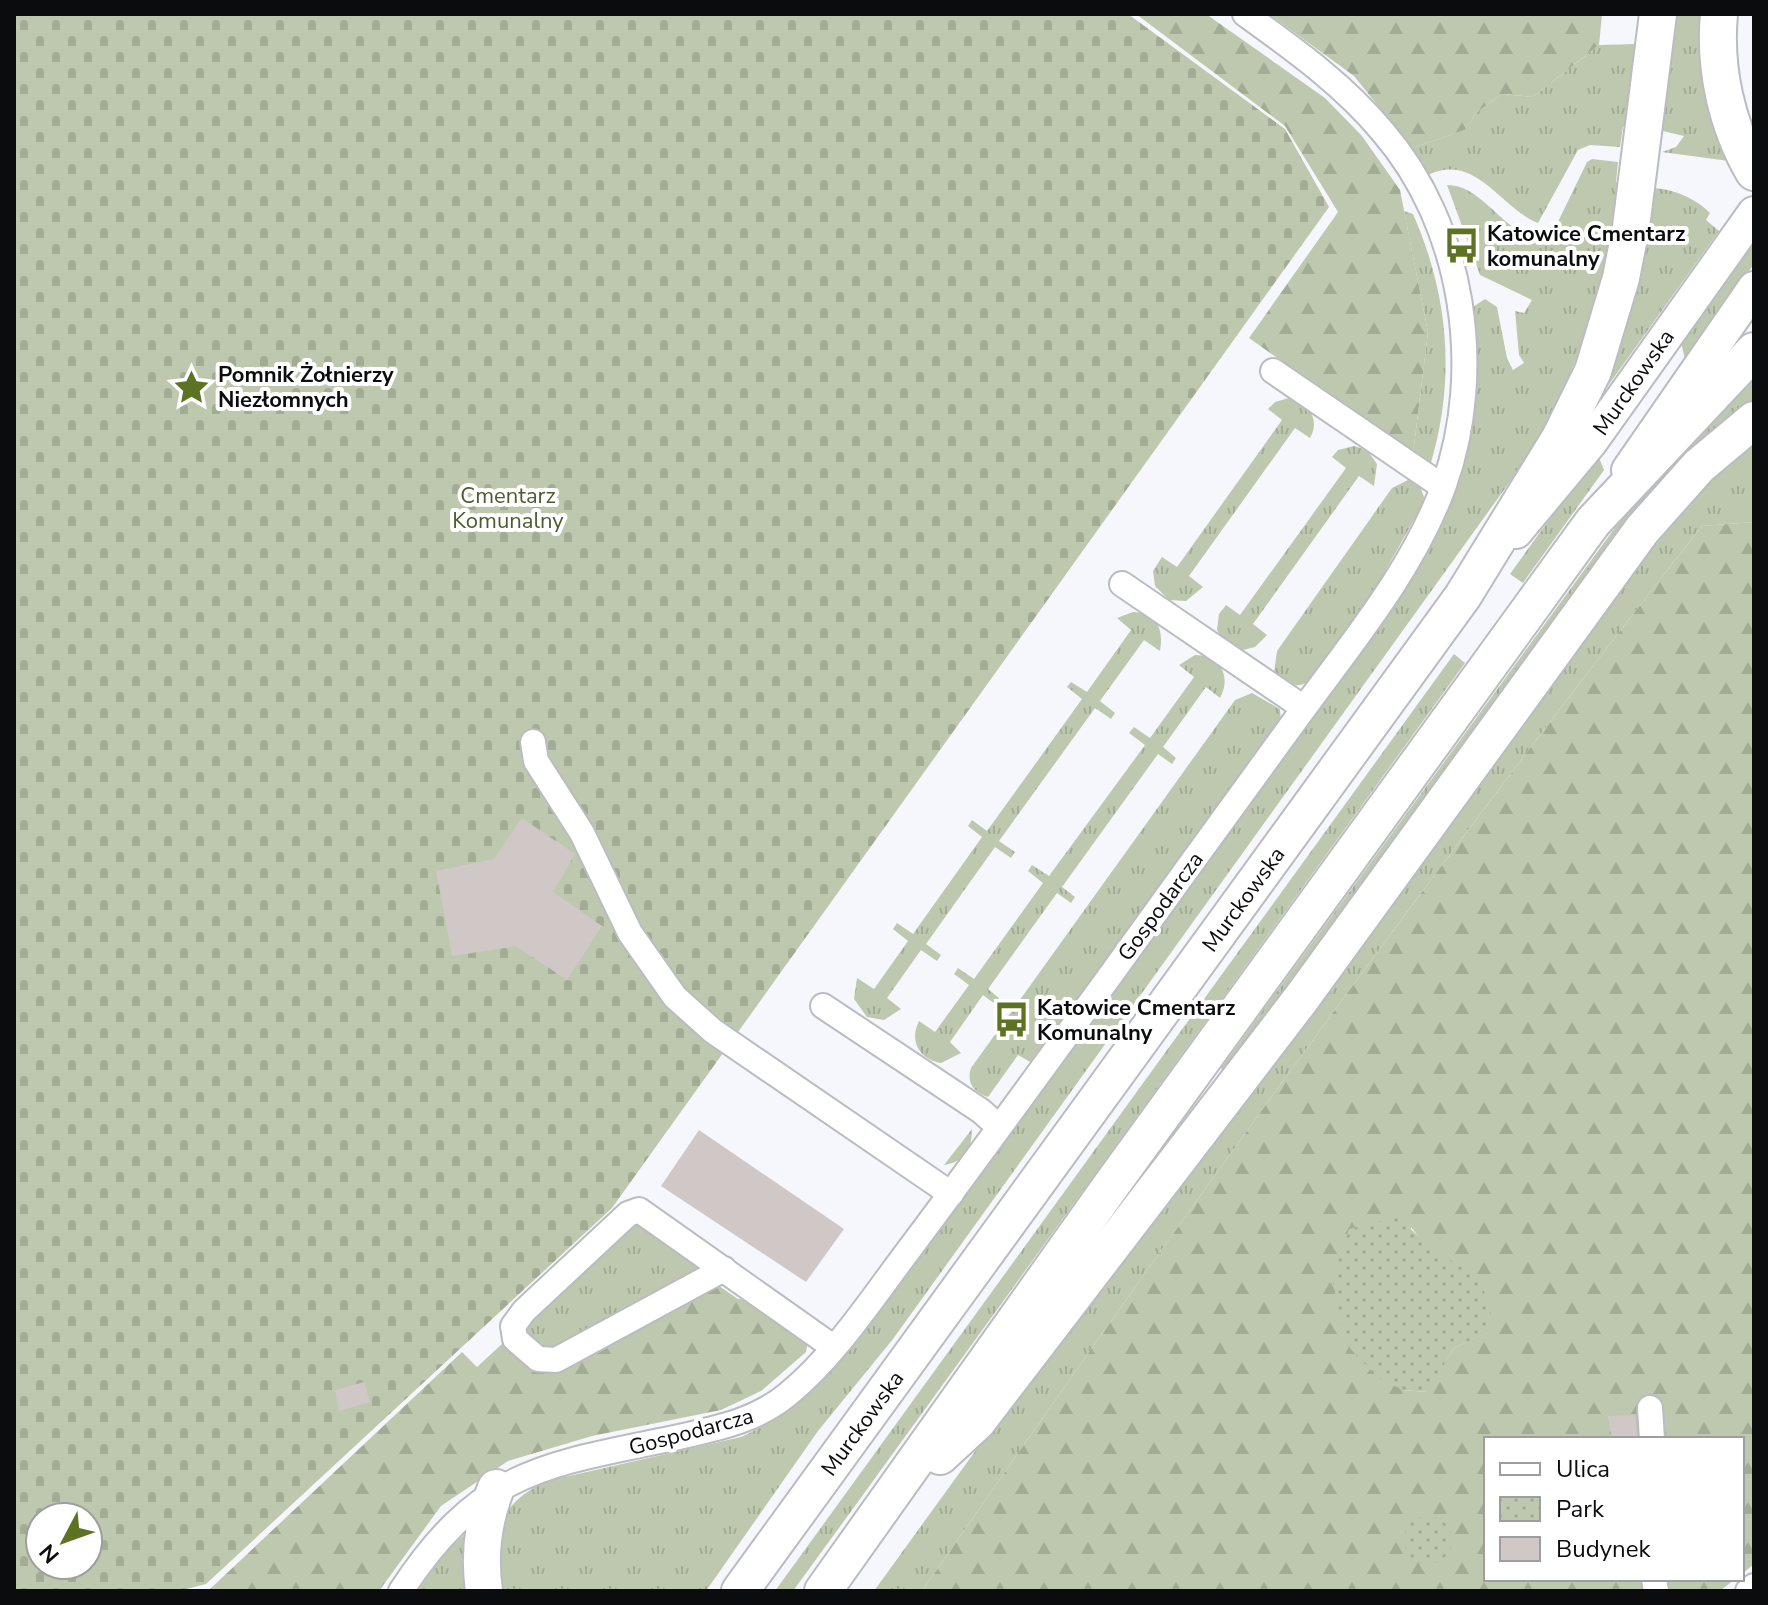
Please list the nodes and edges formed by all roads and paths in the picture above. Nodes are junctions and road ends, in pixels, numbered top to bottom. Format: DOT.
graph roads {
  1 [pos="1245,14"];
  2 [pos="1658,14"];
  3 [pos="1719,14"];
  4 [pos="1754,172"];
  5 [pos="1754,213"];
  6 [pos="1754,288"];
  7 [pos="1754,351"];
  8 [pos="1273,371"];
  9 [pos="1754,420"];
  10 [pos="1443,487"];
  11 [pos="1593,522"];
  12 [pos="1122,584"];
  13 [pos="1463,596"];
  14 [pos="1304,708"];
  15 [pos="533,742"];
  16 [pos="823,1006"];
  17 [pos="999,1127"];
  18 [pos="951,1194"];
  19 [pos="724,1269"];
  20 [pos="833,1347"];
  21 [pos="1650,1408"];
  22 [pos="1652,1437"];
  23 [pos="496,1488"];
  24 [pos="889,1503"];
  25 [pos="1754,1586"];
  26 [pos="401,1591"];
  27 [pos="484,1591"];
  28 [pos="740,1591"];
  29 [pos="823,1591"];
  30 [pos="1748,1591"];
  1 -- 10 [label="street, Gospodarcza"];
  2 -- 13 [label="highway"];
  3 -- 4 [label="highway"];
  5 -- 13 [label="main road, Murckowska"];
  6 -- 11 [label="main road, Murckowska"];
  7 -- 11 [label="highway"];
  8 -- 10 [label="street"];
  9 -- 24 [label="highway"];
  10 -- 14 [label="street, Gospodarcza"];
  11 -- 24 [label="highway, Murckowska"];
  12 -- 14 [label="street"];
  13 -- 28 [label="highway, Murckowska"];
  14 -- 17 [label="street, Gospodarcza"];
  15 -- 18 [label="street"];
  16 -- 17 [label="street"];
  17 -- 18 [label="street, Gospodarcza"];
  18 -- 20 [label="street, Gospodarcza"];
  19 -- 19 [label="street"];
  19 -- 20 [label="street"];
  20 -- 23 [label="street, Gospodarcza"];
  21 -- 22 [label="street"];
  23 -- 26 [label="street, Gospodarcza"];
  23 -- 27 [label="highway"];
  24 -- 29 [label="highway, Murckowska"];
  25 -- 30 [label="street"];
}
